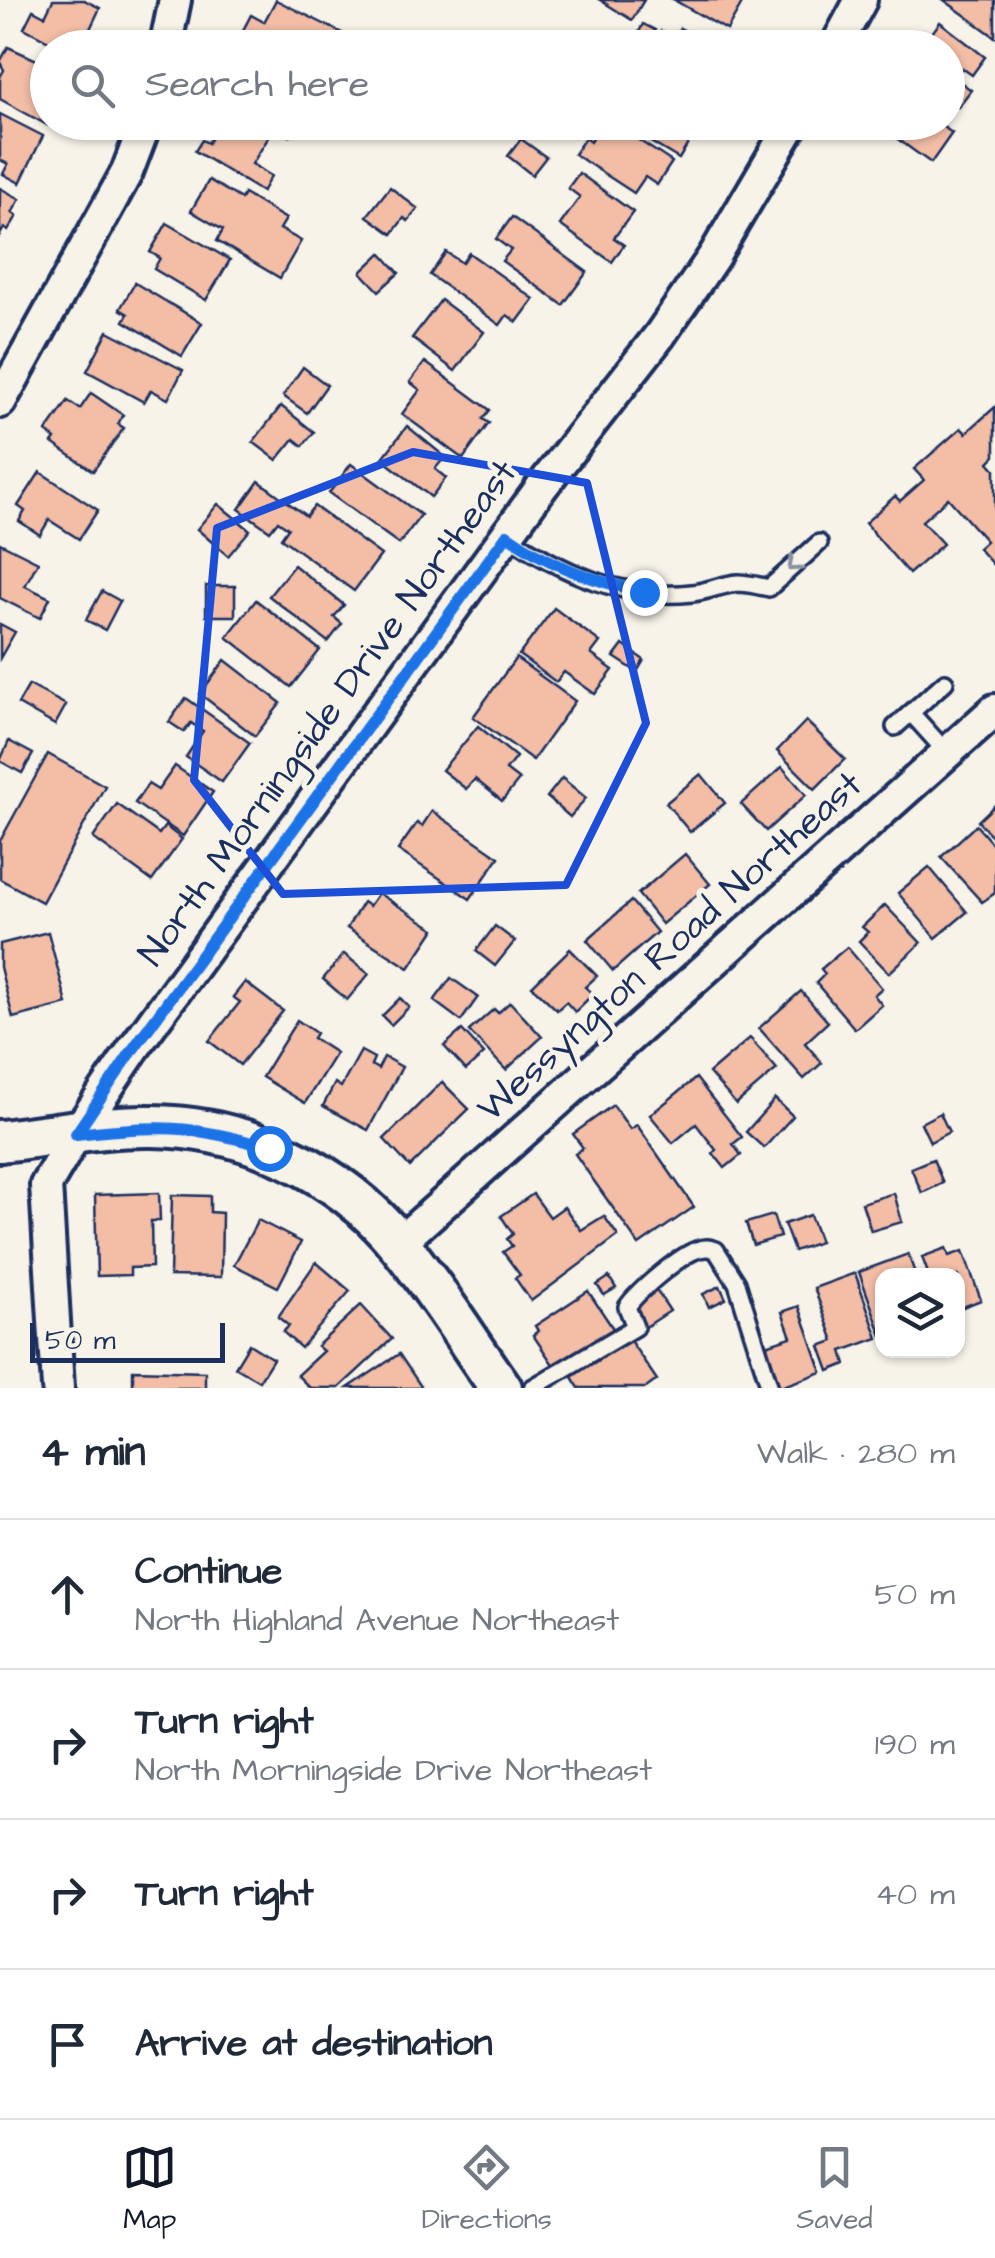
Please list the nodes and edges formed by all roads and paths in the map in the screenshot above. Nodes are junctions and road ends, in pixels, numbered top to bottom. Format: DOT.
graph roads {
  1 [pos="174,0"];
  2 [pos="861,0"];
  3 [pos="168,30"];
  4 [pos="845,30"];
  5 [pos="140,140"];
  6 [pos="782,140"];
  7 [pos="0,402"];
  8 [pos="507,535"];
  9 [pos="819,543"];
  10 [pos="944,682"];
  11 [pos="995,710"];
  12 [pos="911,713"];
  13 [pos="895,727"];
  14 [pos="947,753"];
  15 [pos="76,1134"];
  16 [pos="0,1141"];
  17 [pos="399,1244"];
  18 [pos="58,1388"];
  19 [pos="500,1388"];
  20 [pos="532,1388"];
  21 [pos="770,1388"];
  1 -- 3 [label="street"];
  2 -- 4 [label="street"];
  5 -- 7 [label="street"];
  6 -- 8 [label="street, North Morningside Drive Northeast"];
  9 -- 8 [label="lane, one-way"];
  8 -- 15 [label="street, North Morningside Drive Northeast"];
  10 -- 12 [label="lane"];
  11 -- 14 [label="street, Wessyngton Road Northeast"];
  12 -- 13 [label="lane"];
  12 -- 14 [label="lane"];
  14 -- 17 [label="street, Wessyngton Road Northeast"];
  15 -- 16 [label="street"];
  15 -- 17 [label="street"];
  15 -- 18 [label="street, North Morningside Drive Northeast"];
  17 -- 19 [label="street"];
  20 -- 21 [label="lane"];
}
